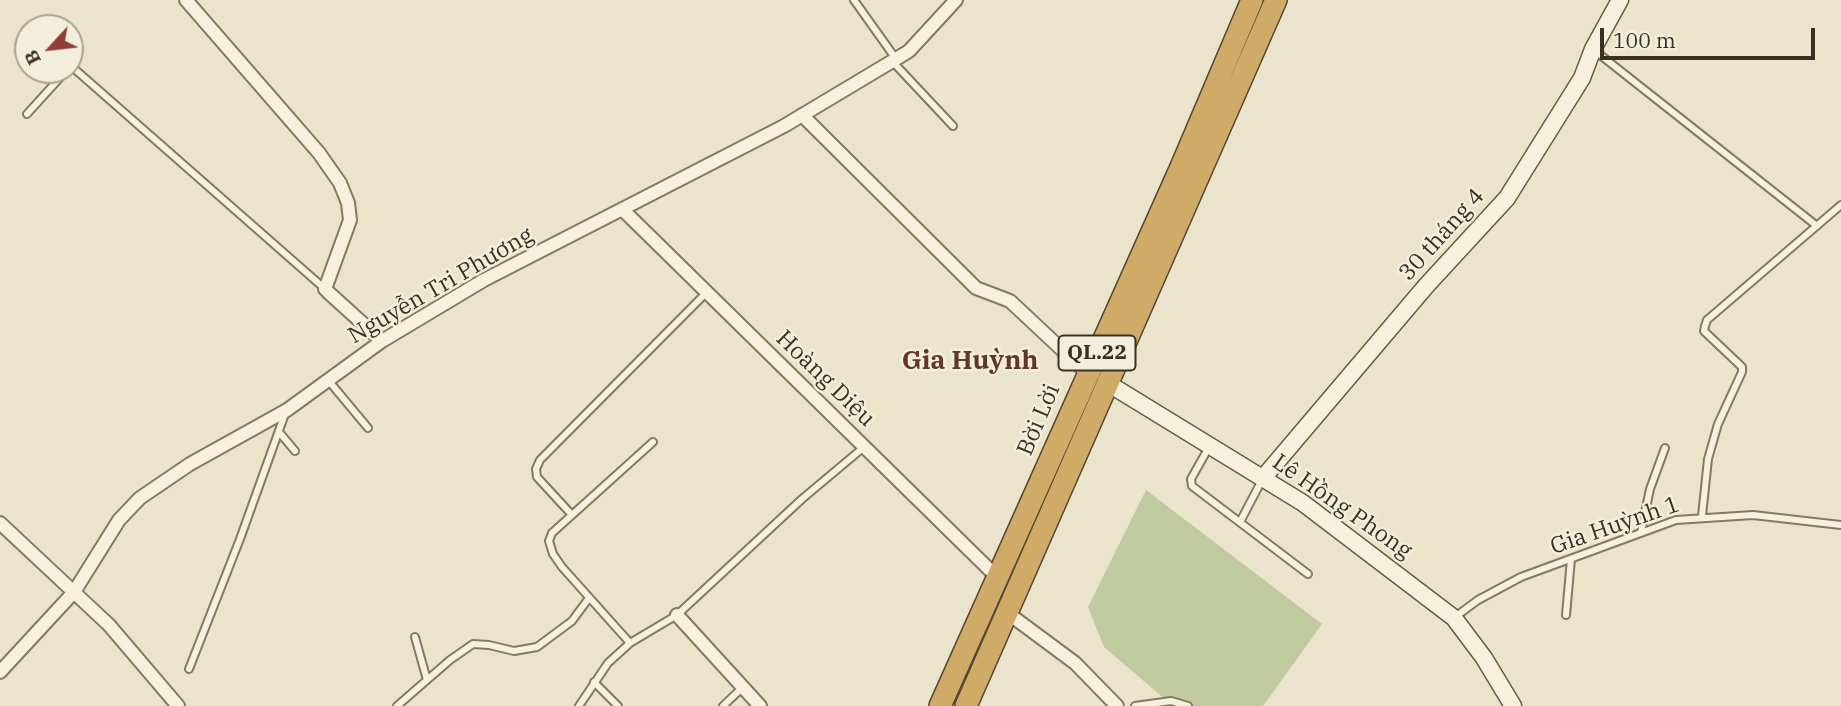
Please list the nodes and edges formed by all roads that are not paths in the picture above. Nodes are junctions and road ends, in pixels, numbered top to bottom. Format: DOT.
graph roads {
  1 [pos="186,0"];
  2 [pos="854,0"];
  3 [pos="956,0"];
  4 [pos="1252,0"];
  5 [pos="1276,0"];
  6 [pos="1620,0"];
  7 [pos="1593,49"];
  8 [pos="894,60"];
  9 [pos="84,80"];
  10 [pos="54,84"];
  11 [pos="27,114"];
  12 [pos="802,115"];
  13 [pos="953,126"];
  14 [pos="1841,205"];
  15 [pos="622,209"];
  16 [pos="1817,226"];
  17 [pos="329,293"];
  18 [pos="706,293"];
  19 [pos="382,341"];
  20 [pos="1088,374"];
  21 [pos="328,380"];
  22 [pos="1109,384"];
  23 [pos="287,410"];
  24 [pos="368,428"];
  25 [pos="279,432"];
  26 [pos="653,442"];
  27 [pos="1210,445"];
  28 [pos="864,447"];
  29 [pos="1665,448"];
  30 [pos="295,451"];
  31 [pos="1263,478"];
  32 [pos="572,515"];
  33 [pos="1702,516"];
  34 [pos="1240,522"];
  35 [pos="0,523"];
  36 [pos="1841,525"];
  37 [pos="1641,532"];
  38 [pos="1571,559"];
  39 [pos="1308,574"];
  40 [pos="999,579"];
  41 [pos="74,592"];
  42 [pos="589,598"];
  43 [pos="1009,614"];
  44 [pos="677,615"];
  45 [pos="1566,615"];
  46 [pos="1454,618"];
  47 [pos="415,637"];
  48 [pos="630,643"];
  49 [pos="189,669"];
  50 [pos="0,671"];
  51 [pos="427,680"];
  52 [pos="594,682"];
  53 [pos="743,687"];
  54 [pos="178,706"];
  55 [pos="397,706"];
  56 [pos="579,706"];
  57 [pos="618,706"];
  58 [pos="723,706"];
  59 [pos="760,706"];
  60 [pos="940,706"];
  61 [pos="966,706"];
  62 [pos="1116,706"];
  63 [pos="1135,706"];
  64 [pos="1188,706"];
  65 [pos="1513,706"];
  1 -- 17 [label="street"];
  2 -- 8 [label="lane"];
  3 -- 8 [label="street, Nguyễn Tri Phương"];
  4 -- 20 [label="highway, Bời Lời / QL.22"];
  5 -- 22 [label="highway, QL.22"];
  6 -- 7 [label="street, 30 tháng 4"];
  7 -- 16 [label="lane"];
  7 -- 31 [label="street, 30 tháng 4"];
  8 -- 12 [label="street, Nguyễn Tri Phương"];
  8 -- 13 [label="lane"];
  9 -- 17 [label="lane"];
  10 -- 11 [label="lane"];
  12 -- 15 [label="street, Nguyễn Tri Phương"];
  12 -- 20 [label="street"];
  14 -- 16 [label="lane"];
  15 -- 18 [label="street, Hoàng Diệu"];
  15 -- 19 [label="street, Nguyễn Tri Phương"];
  16 -- 33 [label="lane"];
  17 -- 19 [label="street"];
  18 -- 28 [label="street, Hoàng Diệu"];
  18 -- 32 [label="lane"];
  19 -- 21 [label="street, Nguyễn Tri Phương"];
  20 -- 22 [label="highway"];
  20 -- 40 [label="highway, Bời Lời / QL.22"];
  21 -- 23 [label="street, Nguyễn Tri Phương"];
  21 -- 24 [label="lane"];
  22 -- 27 [label="street, Lê Hồng Phong"];
  22 -- 43 [label="highway, QL.22"];
  23 -- 25 [label="lane"];
  23 -- 41 [label="street, Nguyễn Tri Phương"];
  25 -- 30 [label="lane"];
  25 -- 49 [label="lane"];
  26 -- 32 [label="lane"];
  27 -- 31 [label="street, Lê Hồng Phong"];
  27 -- 34 [label="lane"];
  28 -- 40 [label="street, Hoàng Diệu"];
  28 -- 44 [label="lane"];
  29 -- 37 [label="lane"];
  31 -- 34 [label="lane"];
  31 -- 46 [label="street, Lê Hồng Phong"];
  32 -- 42 [label="lane"];
  33 -- 36 [label="lane, Gia Huỳnh 1"];
  33 -- 37 [label="lane, Gia Huỳnh 1"];
  34 -- 39 [label="lane"];
  35 -- 41 [label="street"];
  37 -- 38 [label="lane, Gia Huỳnh 1"];
  38 -- 45 [label="lane"];
  38 -- 46 [label="lane, Gia Huỳnh 1"];
  40 -- 60 [label="highway, Bời Lời / QL.22"];
  41 -- 50 [label="street, Nguyễn Tri Phương"];
  41 -- 54 [label="street"];
  42 -- 48 [label="lane"];
  42 -- 51 [label="lane"];
  43 -- 61 [label="highway, QL.22"];
  43 -- 62 [label="street"];
  44 -- 48 [label="lane"];
  44 -- 53 [label="street"];
  46 -- 65 [label="street, Lê Hồng Phong"];
  47 -- 51 [label="lane"];
  48 -- 52 [label="lane"];
  51 -- 55 [label="lane"];
  52 -- 56 [label="lane"];
  52 -- 57 [label="lane"];
  53 -- 58 [label="lane"];
  53 -- 59 [label="street"];
  63 -- 64 [label="lane"];
}
